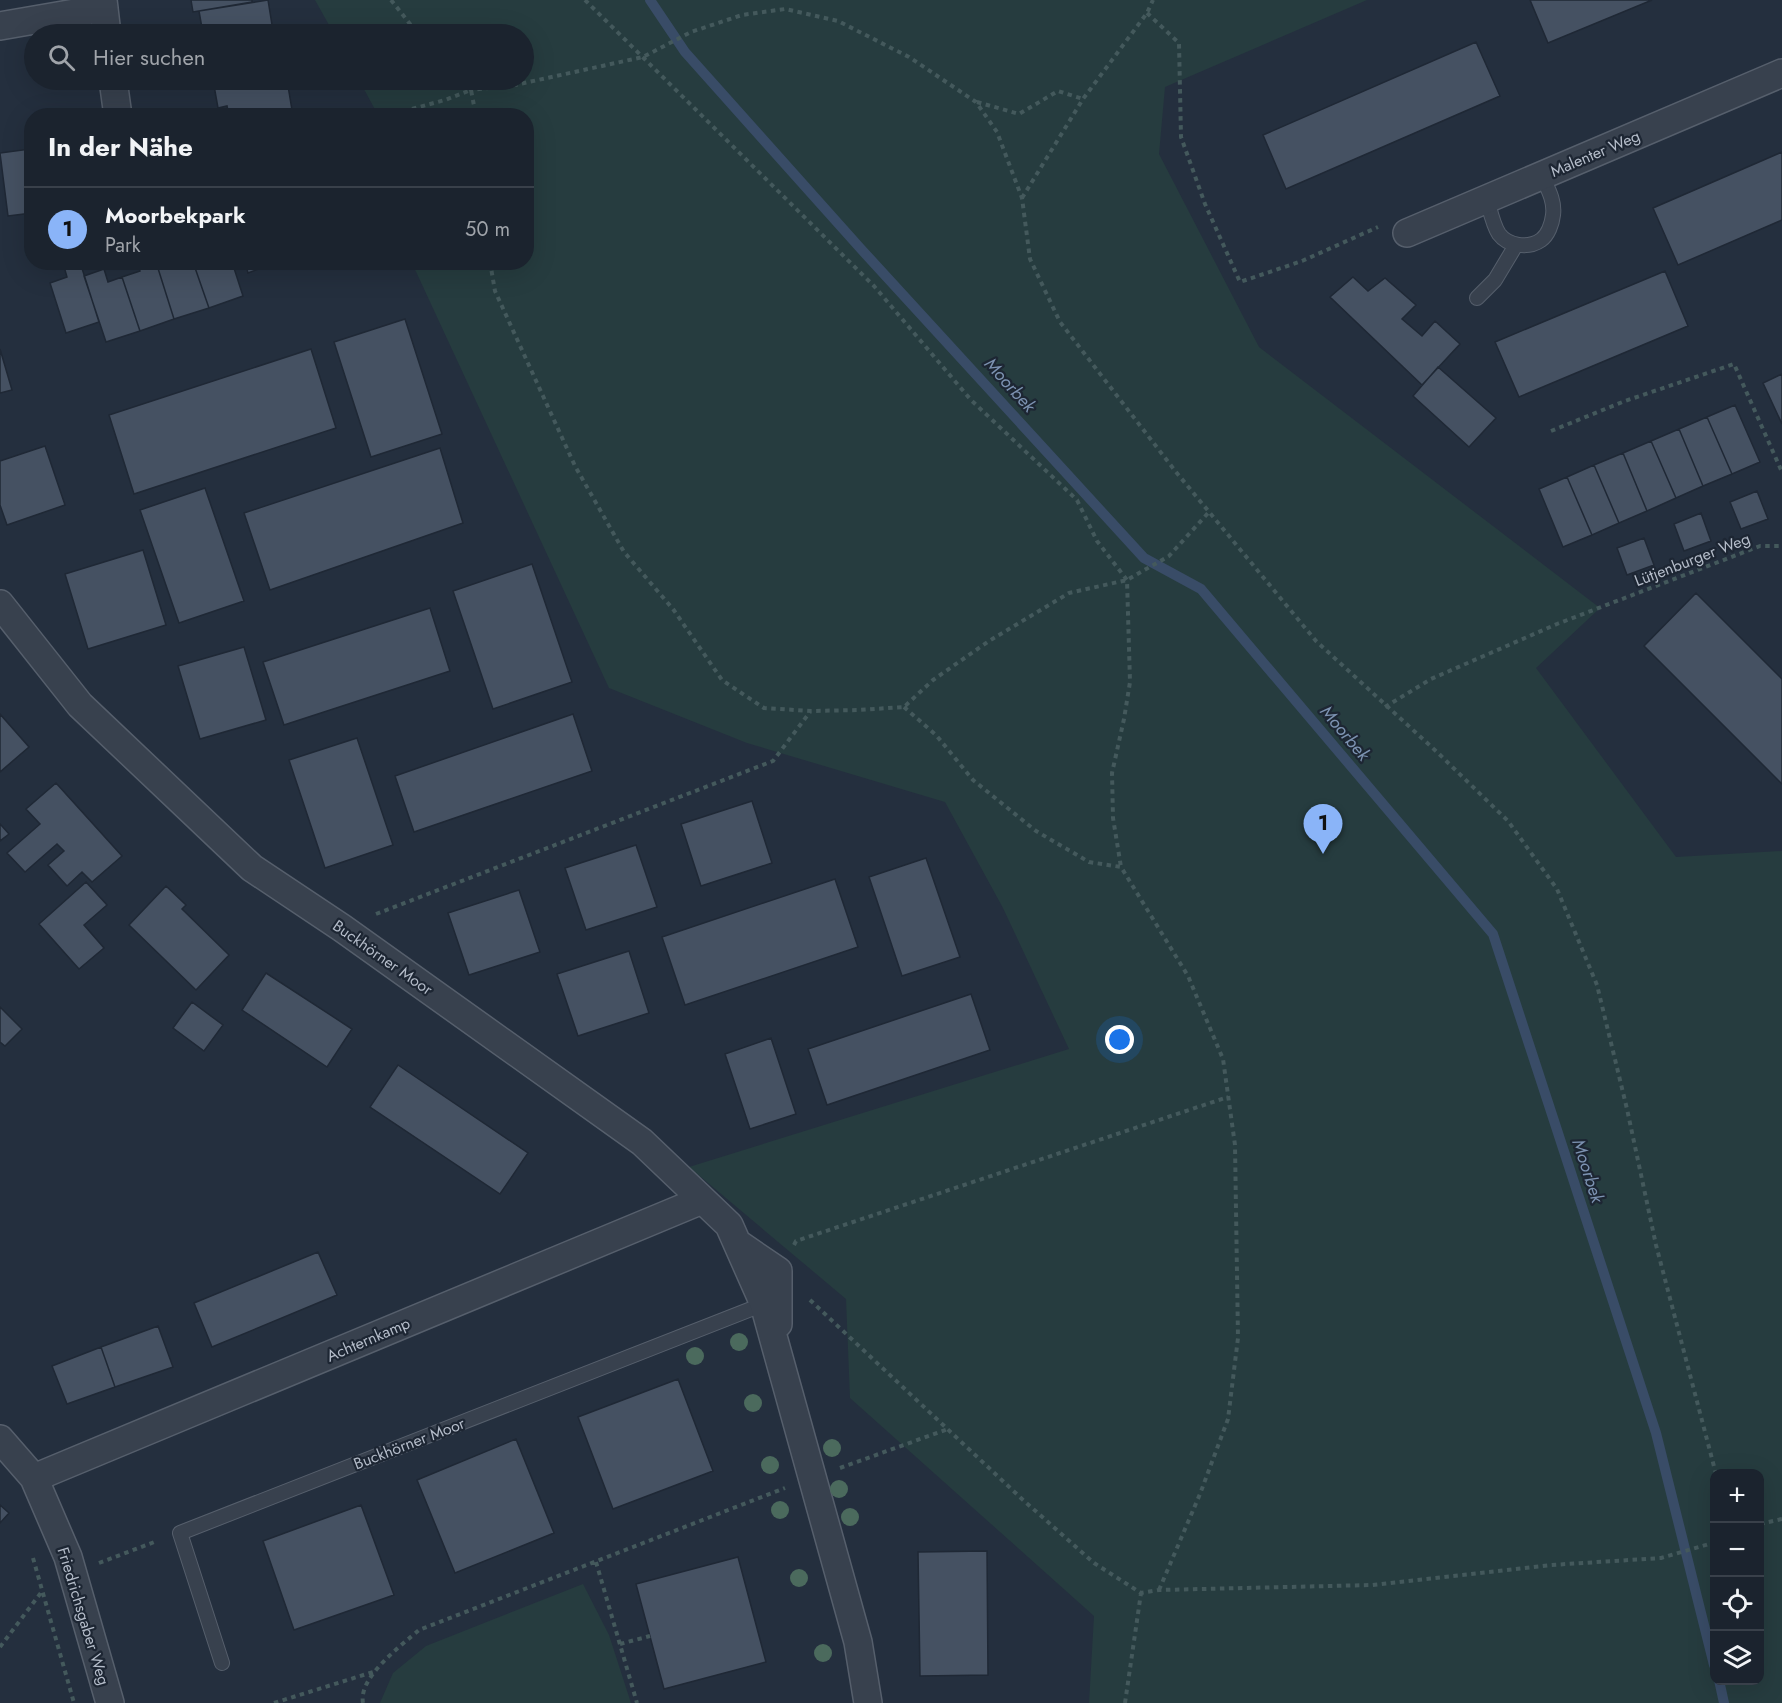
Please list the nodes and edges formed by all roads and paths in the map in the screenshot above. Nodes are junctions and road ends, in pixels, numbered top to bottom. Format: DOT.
graph roads {
  1 [pos="391,0"];
  2 [pos="585,0"];
  3 [pos="1153,0"];
  4 [pos="1147,13"];
  5 [pos="105,14"];
  6 [pos="410,24"];
  7 [pos="0,26"];
  8 [pos="643,57"];
  9 [pos="1782,73"];
  10 [pos="534,81"];
  11 [pos="114,90"];
  12 [pos="471,90"];
  13 [pos="1083,99"];
  14 [pos="976,102"];
  15 [pos="117,108"];
  16 [pos="416,108"];
  17 [pos="474,108"];
  18 [pos="1542,176"];
  19 [pos="1022,198"];
  20 [pos="1486,199"];
  21 [pos="1407,233"];
  22 [pos="1516,245"];
  23 [pos="491,270"];
  24 [pos="1477,298"];
  25 [pos="1551,431"];
  26 [pos="1782,472"];
  27 [pos="1209,512"];
  28 [pos="1782,546"];
  29 [pos="1126,580"];
  30 [pos="0,604"];
  31 [pos="1386,706"];
  32 [pos="904,707"];
  33 [pos="811,711"];
  34 [pos="1121,867"];
  35 [pos="342,927"];
  36 [pos="1228,1097"];
  37 [pos="702,1200"];
  38 [pos="736,1242"];
  39 [pos="778,1271"];
  40 [pos="764,1304"];
  41 [pos="779,1357"];
  42 [pos="948,1429"];
  43 [pos="0,1439"];
  44 [pos="1715,1469"];
  45 [pos="34,1478"];
  46 [pos="812,1478"];
  47 [pos="1782,1519"];
  48 [pos="1764,1523"];
  49 [pos="180,1533"];
  50 [pos="1710,1543"];
  51 [pos="32,1557"];
  52 [pos="596,1562"];
  53 [pos="70,1565"];
  54 [pos="1159,1590"];
  55 [pos="42,1591"];
  56 [pos="1141,1593"];
  57 [pos="650,1636"];
  58 [pos="620,1644"];
  59 [pos="0,1647"];
  60 [pos="222,1663"];
  61 [pos="375,1672"];
  62 [pos="74,1703"];
  63 [pos="110,1703"];
  64 [pos="274,1703"];
  65 [pos="363,1703"];
  66 [pos="637,1703"];
  67 [pos="868,1703"];
  68 [pos="1125,1703"];
  1 -- 6 [label="path"];
  2 -- 8 [label="path"];
  3 -- 4 [label="path"];
  4 -- 13 [label="path"];
  4 -- 21 [label="path"];
  5 -- 7 [label="street"];
  8 -- 10 [label="path"];
  8 -- 14 [label="path"];
  8 -- 29 [label="path"];
  9 -- 18 [label="street, Malenter Weg"];
  11 -- 15 [label="street"];
  12 -- 16 [label="path"];
  12 -- 17 [label="path"];
  13 -- 14 [label="path"];
  13 -- 19 [label="path"];
  14 -- 19 [label="path"];
  18 -- 20 [label="street, Malenter Weg"];
  18 -- 22 [label="lane"];
  19 -- 27 [label="path"];
  20 -- 21 [label="street, Malenter Weg"];
  20 -- 22 [label="lane"];
  22 -- 24 [label="lane"];
  23 -- 33 [label="path"];
  25 -- 26 [label="path"];
  27 -- 29 [label="path"];
  27 -- 31 [label="path"];
  28 -- 31 [label="path, Lütjenburger Weg"];
  29 -- 32 [label="path"];
  29 -- 34 [label="path"];
  30 -- 35 [label="street, Buckhörner Moor"];
  31 -- 44 [label="path"];
  32 -- 33 [label="path"];
  32 -- 34 [label="path"];
  33 -- 35 [label="path"];
  34 -- 36 [label="path"];
  35 -- 37 [label="street, Buckhörner Moor"];
  36 -- 39 [label="path"];
  36 -- 54 [label="path"];
  37 -- 38 [label="street, Buckhörner Moor"];
  37 -- 45 [label="street, Achternkamp"];
  38 -- 39 [label="street"];
  38 -- 40 [label="street, Buckhörner Moor"];
  39 -- 41 [label="street"];
  39 -- 42 [label="path"];
  40 -- 41 [label="street, Buckhörner Moor"];
  40 -- 49 [label="lane, Buckhörner Moor"];
  41 -- 46 [label="street, Buckhörner Moor"];
  42 -- 46 [label="path"];
  42 -- 56 [label="path"];
  43 -- 45 [label="street, Friedrichsgaber Weg"];
  45 -- 53 [label="street, Friedrichsgaber Weg"];
  46 -- 52 [label="path"];
  46 -- 67 [label="street, Buckhörner Moor"];
  47 -- 48 [label="path"];
  49 -- 53 [label="path"];
  49 -- 60 [label="lane"];
  50 -- 54 [label="path"];
  51 -- 55 [label="path"];
  52 -- 58 [label="path"];
  52 -- 61 [label="path"];
  53 -- 55 [label="path"];
  53 -- 63 [label="street, Friedrichsgaber Weg"];
  54 -- 56 [label="path"];
  55 -- 59 [label="path"];
  55 -- 62 [label="path"];
  56 -- 68 [label="path"];
  57 -- 58 [label="path"];
  58 -- 66 [label="path"];
  61 -- 64 [label="path"];
  61 -- 65 [label="path"];
}
